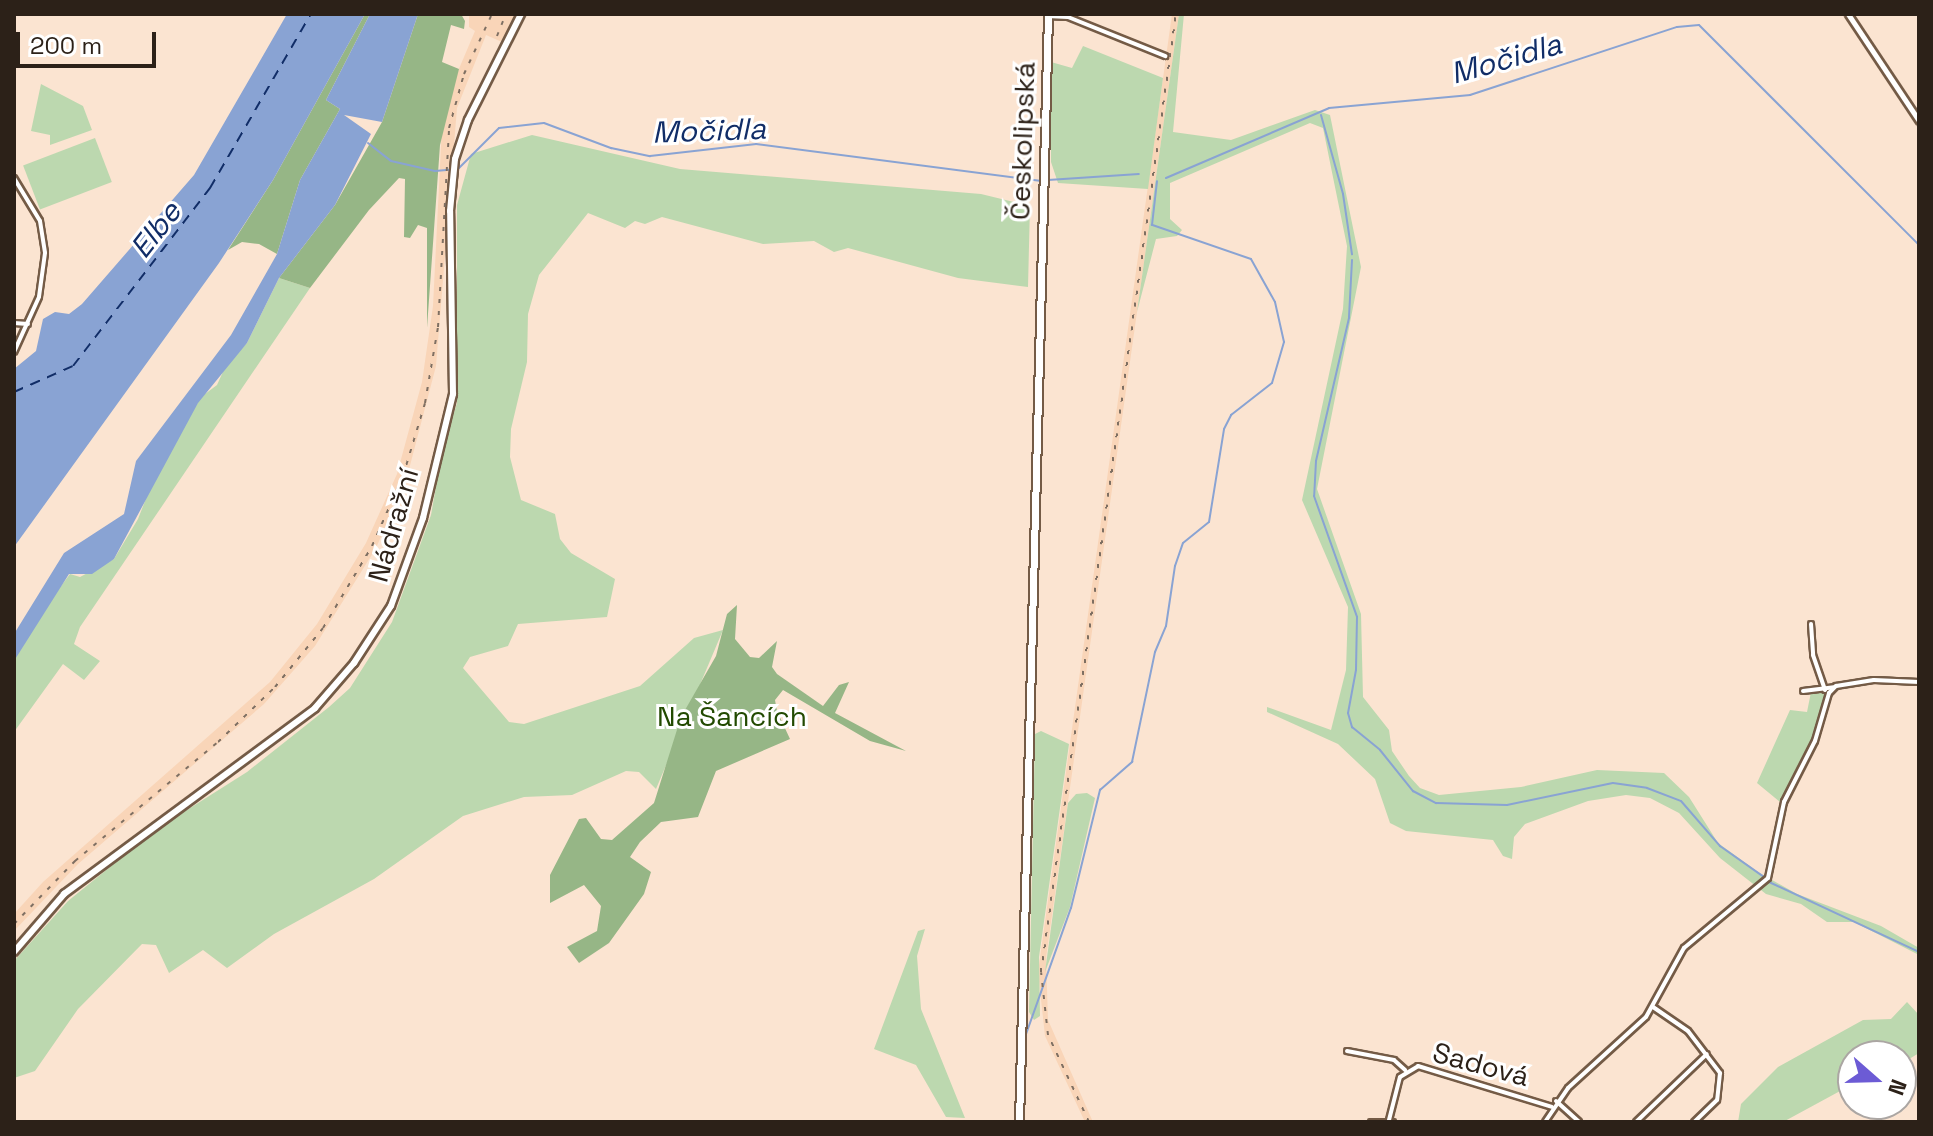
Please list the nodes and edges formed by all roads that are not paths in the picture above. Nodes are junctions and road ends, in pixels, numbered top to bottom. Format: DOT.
graph roads {
  1 [pos="521,14"];
  2 [pos="1848,14"];
  3 [pos="1048,15"];
  4 [pos="1165,56"];
  5 [pos="1919,121"];
  6 [pos="14,178"];
  7 [pos="14,323"];
  8 [pos="28,324"];
  9 [pos="14,352"];
  10 [pos="1811,624"];
  11 [pos="1919,682"];
  12 [pos="1836,686"];
  13 [pos="1825,690"];
  14 [pos="1803,691"];
  15 [pos="14,952"];
  16 [pos="1653,1007"];
  17 [pos="1347,1051"];
  18 [pos="1707,1054"];
  19 [pos="1405,1070"];
  20 [pos="1556,1101"];
  21 [pos="1552,1107"];
  22 [pos="1391,1121"];
  23 [pos="1019,1122"];
  24 [pos="1371,1122"];
  25 [pos="1545,1122"];
  26 [pos="1579,1122"];
  27 [pos="1636,1122"];
  28 [pos="1694,1122"];
  1 -- 15 [label="main road, Nádražní"];
  2 -- 5 [label="street"];
  3 -- 4 [label="street"];
  3 -- 23 [label="main road, Českolipská"];
  6 -- 8 [label="street"];
  7 -- 8 [label="street"];
  8 -- 9 [label="street"];
  10 -- 13 [label="street"];
  11 -- 12 [label="street"];
  12 -- 13 [label="street"];
  12 -- 16 [label="street"];
  13 -- 14 [label="street"];
  16 -- 18 [label="street"];
  16 -- 20 [label="street"];
  17 -- 19 [label="street"];
  18 -- 27 [label="street"];
  18 -- 28 [label="street"];
  19 -- 21 [label="street, Sadová"];
  19 -- 22 [label="street, Sadová"];
  20 -- 21 [label="street"];
  20 -- 26 [label="street"];
  21 -- 25 [label="street"];
  22 -- 24 [label="street"];
}
